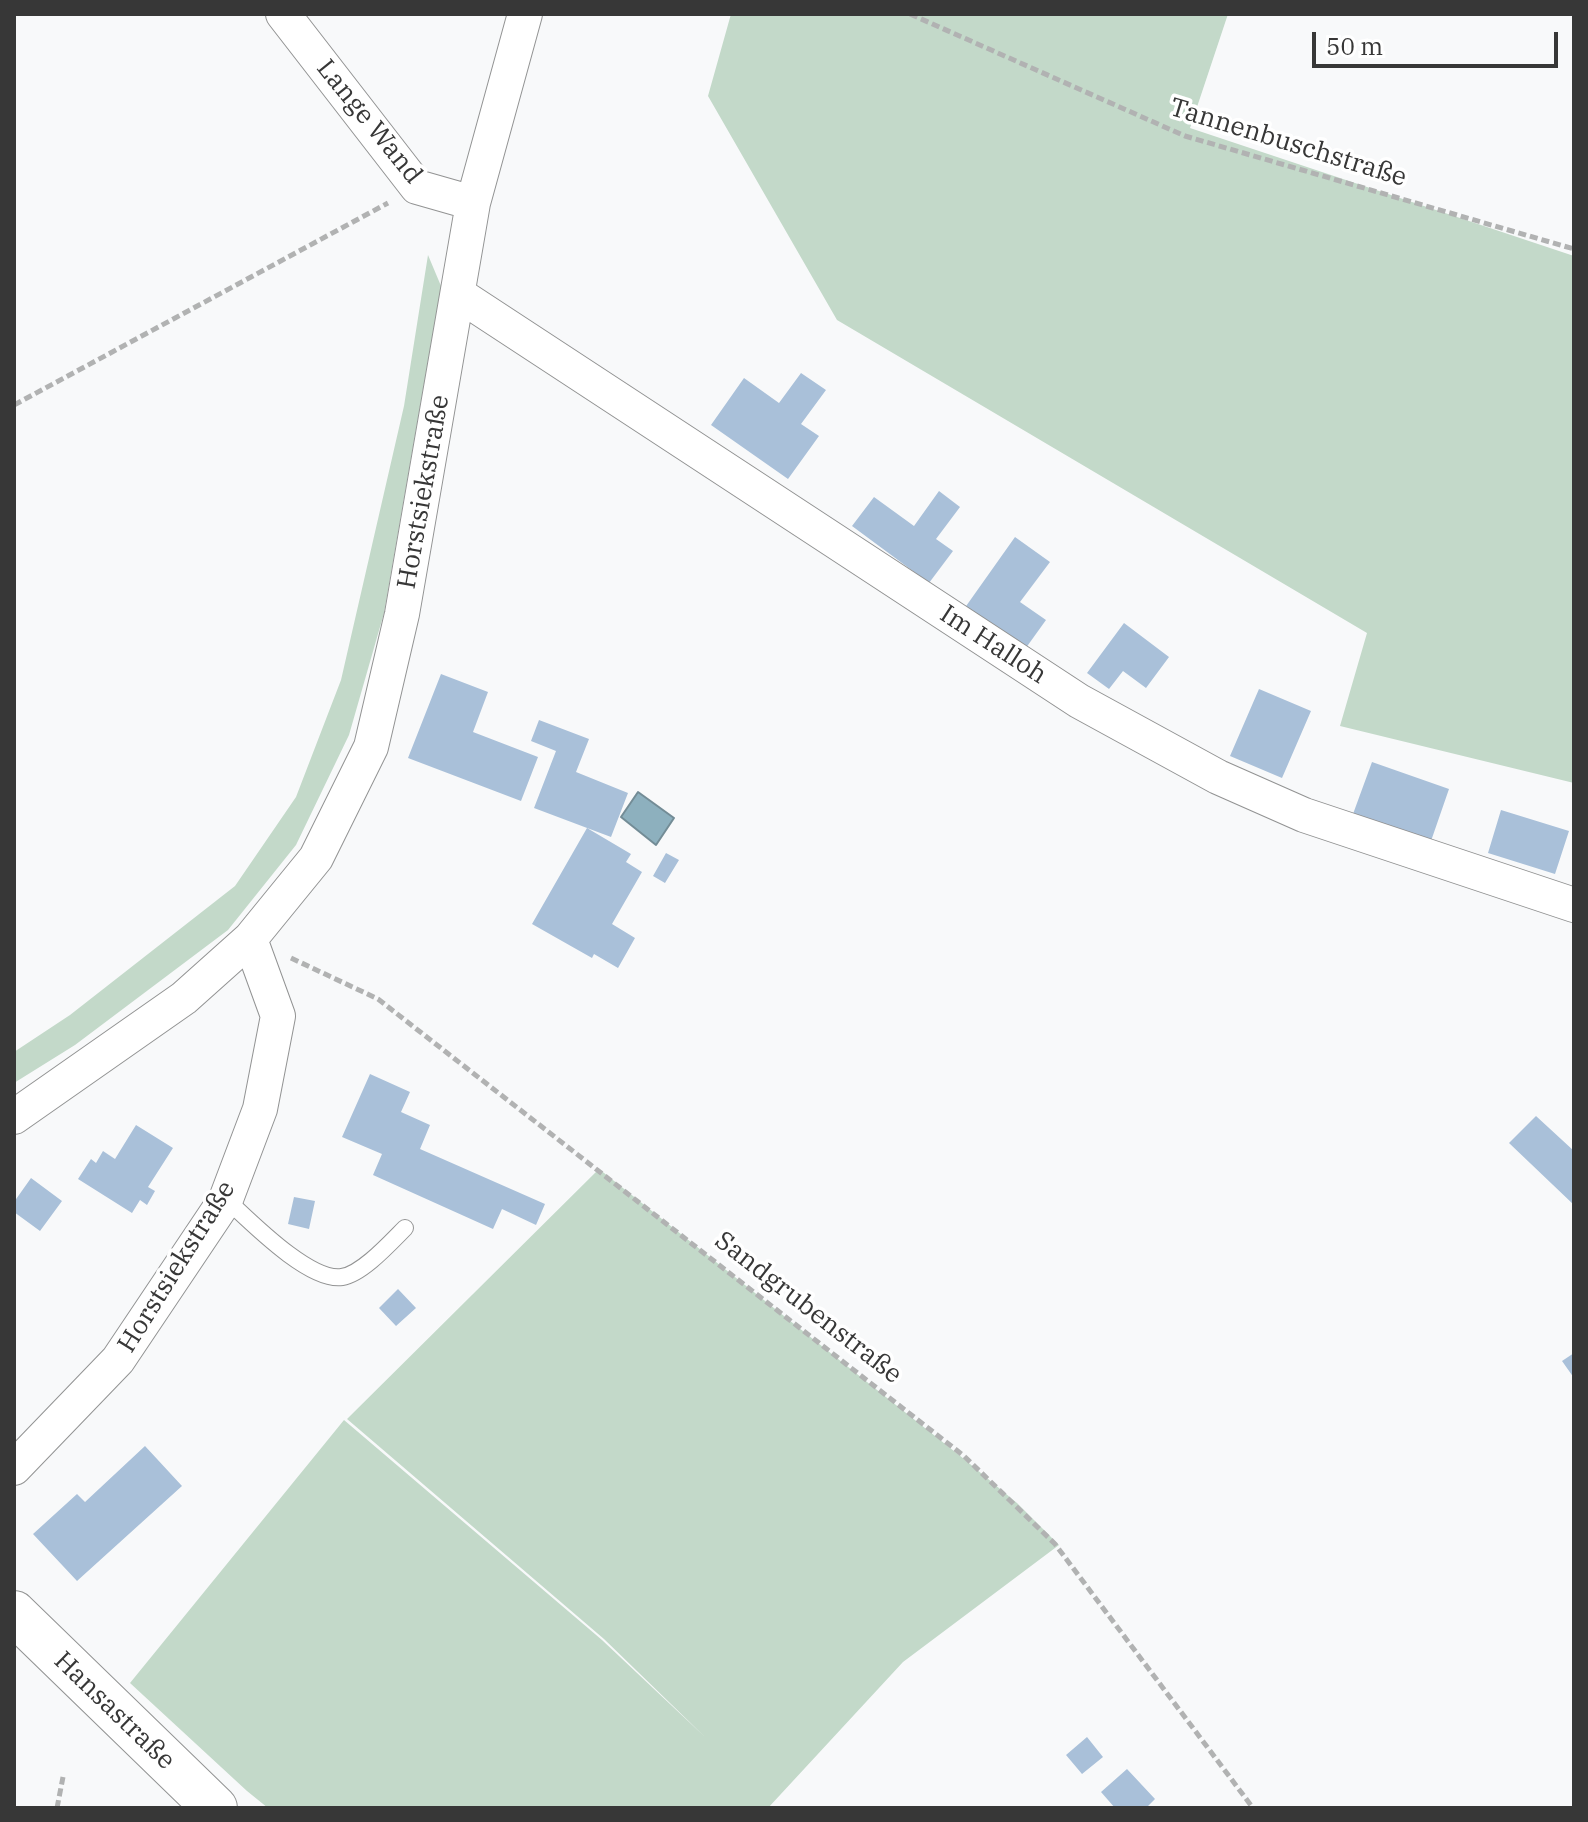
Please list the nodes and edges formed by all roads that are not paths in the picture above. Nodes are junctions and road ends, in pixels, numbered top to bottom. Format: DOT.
graph roads {
  1 [pos="283,14"];
  2 [pos="525,14"];
  3 [pos="473,203"];
  4 [pos="458,294"];
  5 [pos="1574,905"];
  6 [pos="250,939"];
  7 [pos="14,1117"];
  8 [pos="226,1199"];
  9 [pos="405,1228"];
  10 [pos="14,1468"];
  11 [pos="14,1613"];
  12 [pos="215,1808"];
  1 -- 3 [label="street, Lange Wand"];
  2 -- 3 [label="street, Horstsiekstraße"];
  3 -- 4 [label="street, Horstsiekstraße"];
  4 -- 5 [label="street, Im Halloh"];
  4 -- 6 [label="street, Horstsiekstraße"];
  6 -- 7 [label="street, Horstsiekstraße"];
  6 -- 8 [label="street, Horstsiekstraße"];
  8 -- 9 [label="lane"];
  8 -- 10 [label="street, Horstsiekstraße"];
  11 -- 12 [label="main road, Hansastraße"];
}
